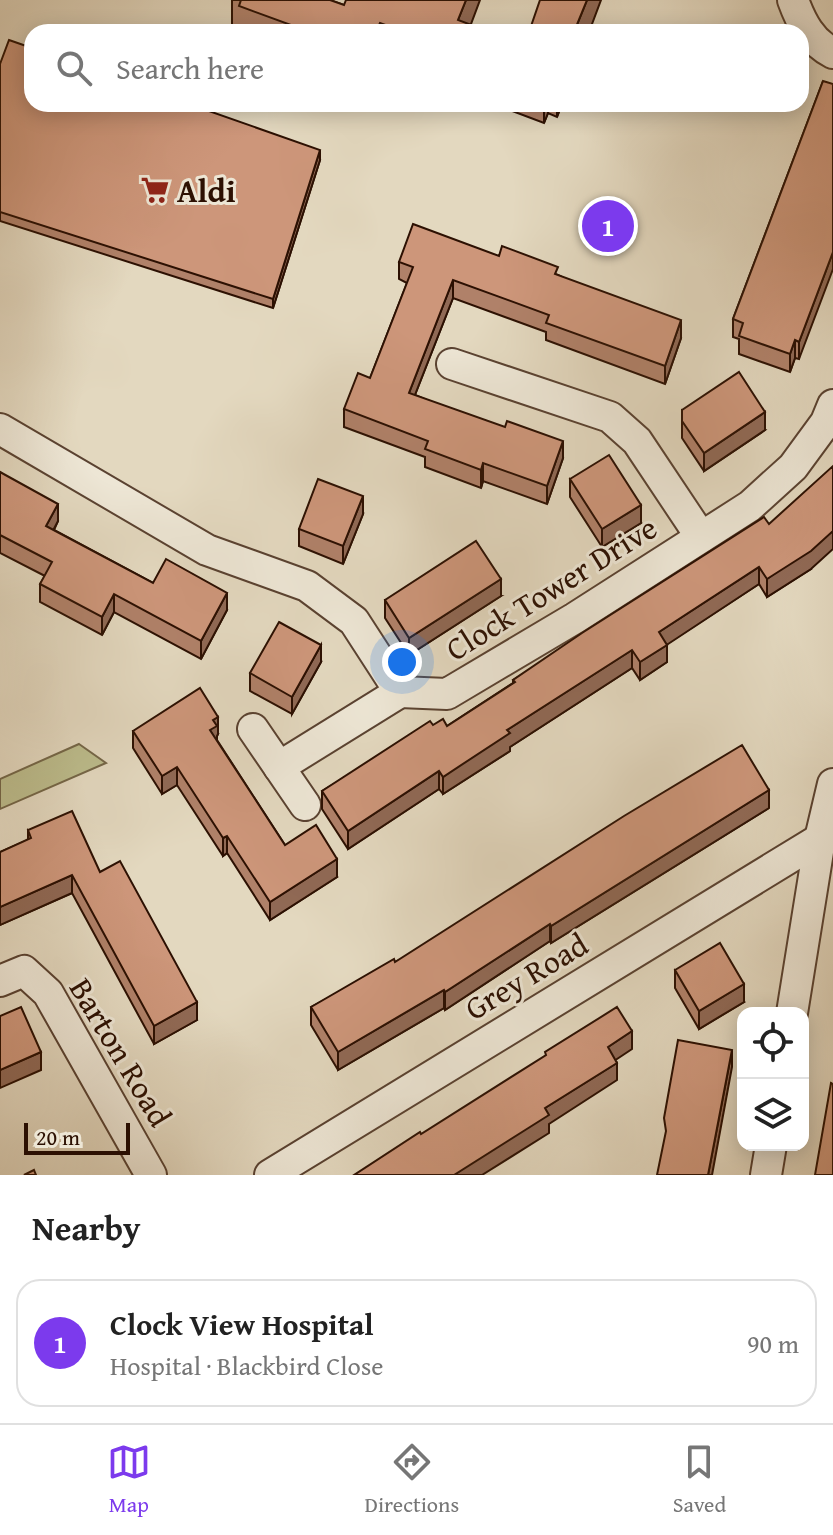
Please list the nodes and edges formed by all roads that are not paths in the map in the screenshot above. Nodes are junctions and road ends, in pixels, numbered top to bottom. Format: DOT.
graph roads {
  1 [pos="793,0"];
  2 [pos="802,24"];
  3 [pos="809,32"];
  4 [pos="833,53"];
  5 [pos="452,364"];
  6 [pos="833,405"];
  7 [pos="0,429"];
  8 [pos="701,537"];
  9 [pos="400,692"];
  10 [pos="253,729"];
  11 [pos="279,767"];
  12 [pos="833,784"];
  13 [pos="305,805"];
  14 [pos="820,839"];
  15 [pos="12,976"];
  16 [pos="793,1007"];
  17 [pos="770,1151"];
  18 [pos="151,1175"];
  19 [pos="270,1175"];
  20 [pos="766,1175"];
  1 -- 2 [label="street"];
  3 -- 4 [label="street"];
  5 -- 8 [label="street"];
  6 -- 8 [label="street, Clock Tower Drive"];
  7 -- 9 [label="street"];
  8 -- 9 [label="street, Clock Tower Drive"];
  9 -- 11 [label="street"];
  10 -- 11 [label="street"];
  11 -- 13 [label="street"];
  12 -- 14 [label="street"];
  14 -- 16 [label="street"];
  14 -- 19 [label="street, Grey Road"];
  15 -- 18 [label="street, Barton Road"];
  17 -- 20 [label="street"];
}
